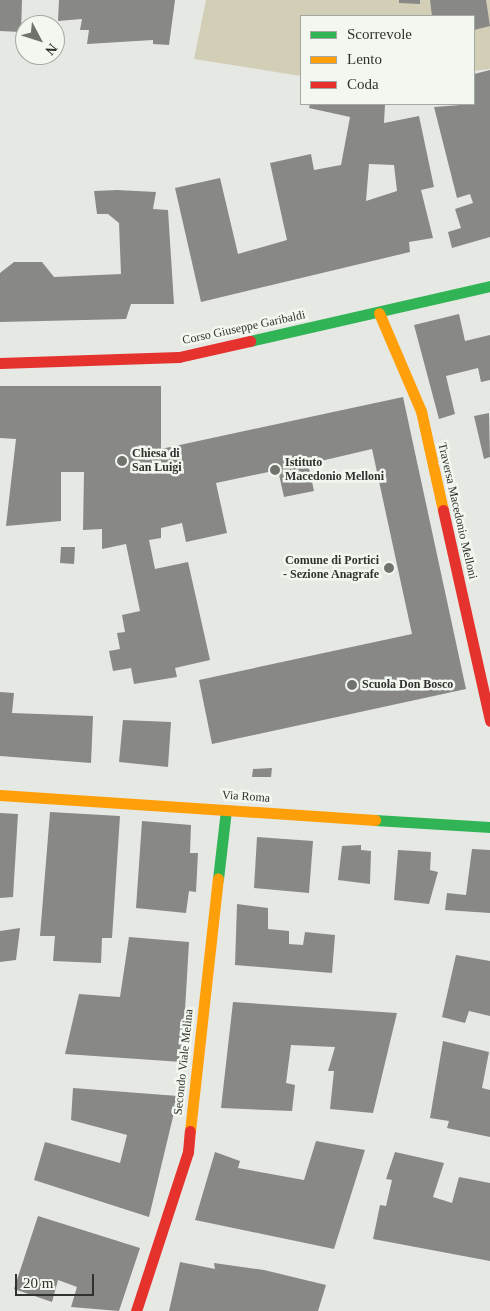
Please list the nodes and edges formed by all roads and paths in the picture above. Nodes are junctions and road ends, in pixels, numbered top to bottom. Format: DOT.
graph roads {
  1 [pos="490,286"];
  2 [pos="379,313"];
  3 [pos="0,363"];
  4 [pos="490,721"];
  5 [pos="0,794"];
  6 [pos="226,810"];
  7 [pos="490,827"];
  8 [pos="136,1311"];
  1 -- 2 [label="street, Corso Giuseppe Garibaldi"];
  2 -- 3 [label="street, Corso Giuseppe Garibaldi"];
  2 -- 4 [label="street, Traversa Macedonio Melloni"];
  5 -- 6 [label="street, Via Roma"];
  6 -- 7 [label="street, Via Roma"];
  6 -- 8 [label="street, Secondo Viale Melina"];
}
